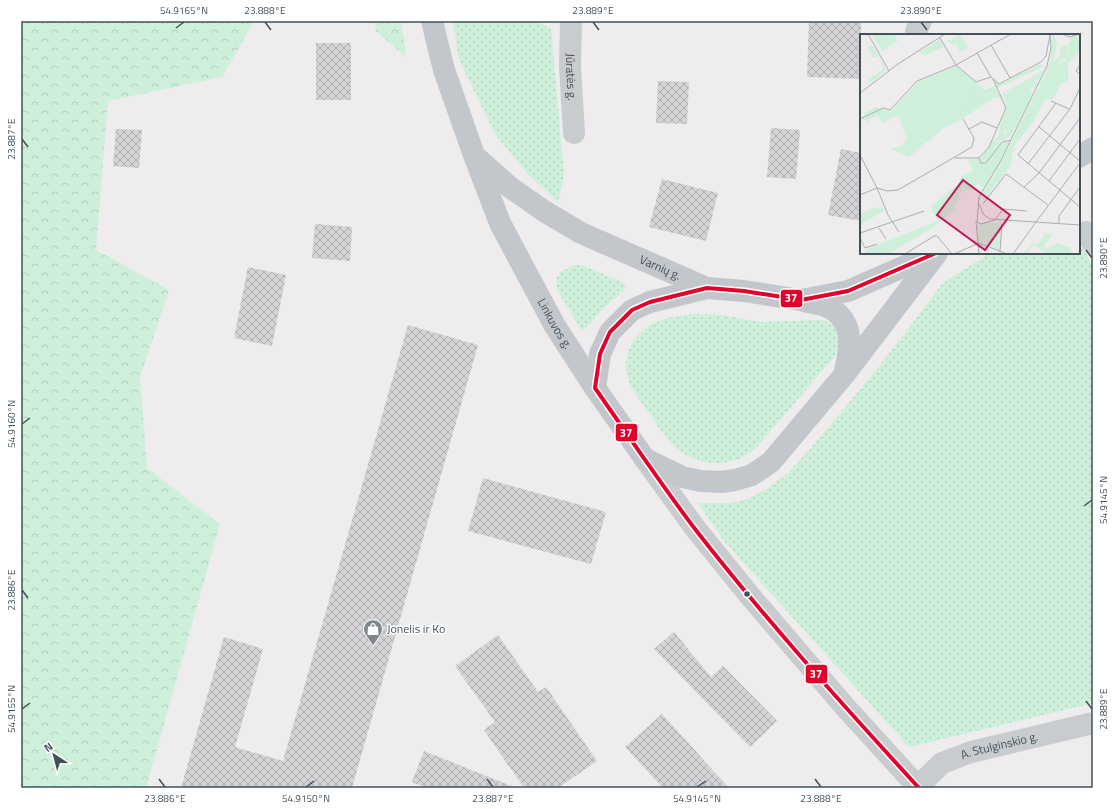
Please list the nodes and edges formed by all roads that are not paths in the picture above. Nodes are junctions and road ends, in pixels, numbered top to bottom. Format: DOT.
graph roads {
  1 [pos="432,21"];
  2 [pos="571,21"];
  3 [pos="921,21"];
  4 [pos="916,34"];
  5 [pos="574,133"];
  6 [pos="1093,148"];
  7 [pos="474,155"];
  8 [pos="1080,156"];
  9 [pos="935,254"];
  10 [pos="936,254"];
  11 [pos="707,288"];
  12 [pos="801,300"];
  13 [pos="844,375"];
  14 [pos="595,388"];
  15 [pos="645,459"];
  16 [pos="1093,723"];
  17 [pos="917,788"];
  1 -- 7 [label="main road, Linkuvos g."];
  2 -- 5 [label="street, Jūratės g."];
  3 -- 4 [label="street"];
  6 -- 8 [label="main road"];
  7 -- 11 [label="main road, Varnių g."];
  7 -- 14 [label="main road, Linkuvos g."];
  9 -- 12 [label="main road, Varnių g."];
  10 -- 13 [label="main road"];
  11 -- 12 [label="main road, Varnių g."];
  11 -- 14 [label="main road"];
  12 -- 13 [label="main road"];
  13 -- 15 [label="main road"];
  14 -- 15 [label="main road, Linkuvos g."];
  15 -- 17 [label="street, Linkuvos g."];
  16 -- 17 [label="street, A. Stulginskio g."];
}
